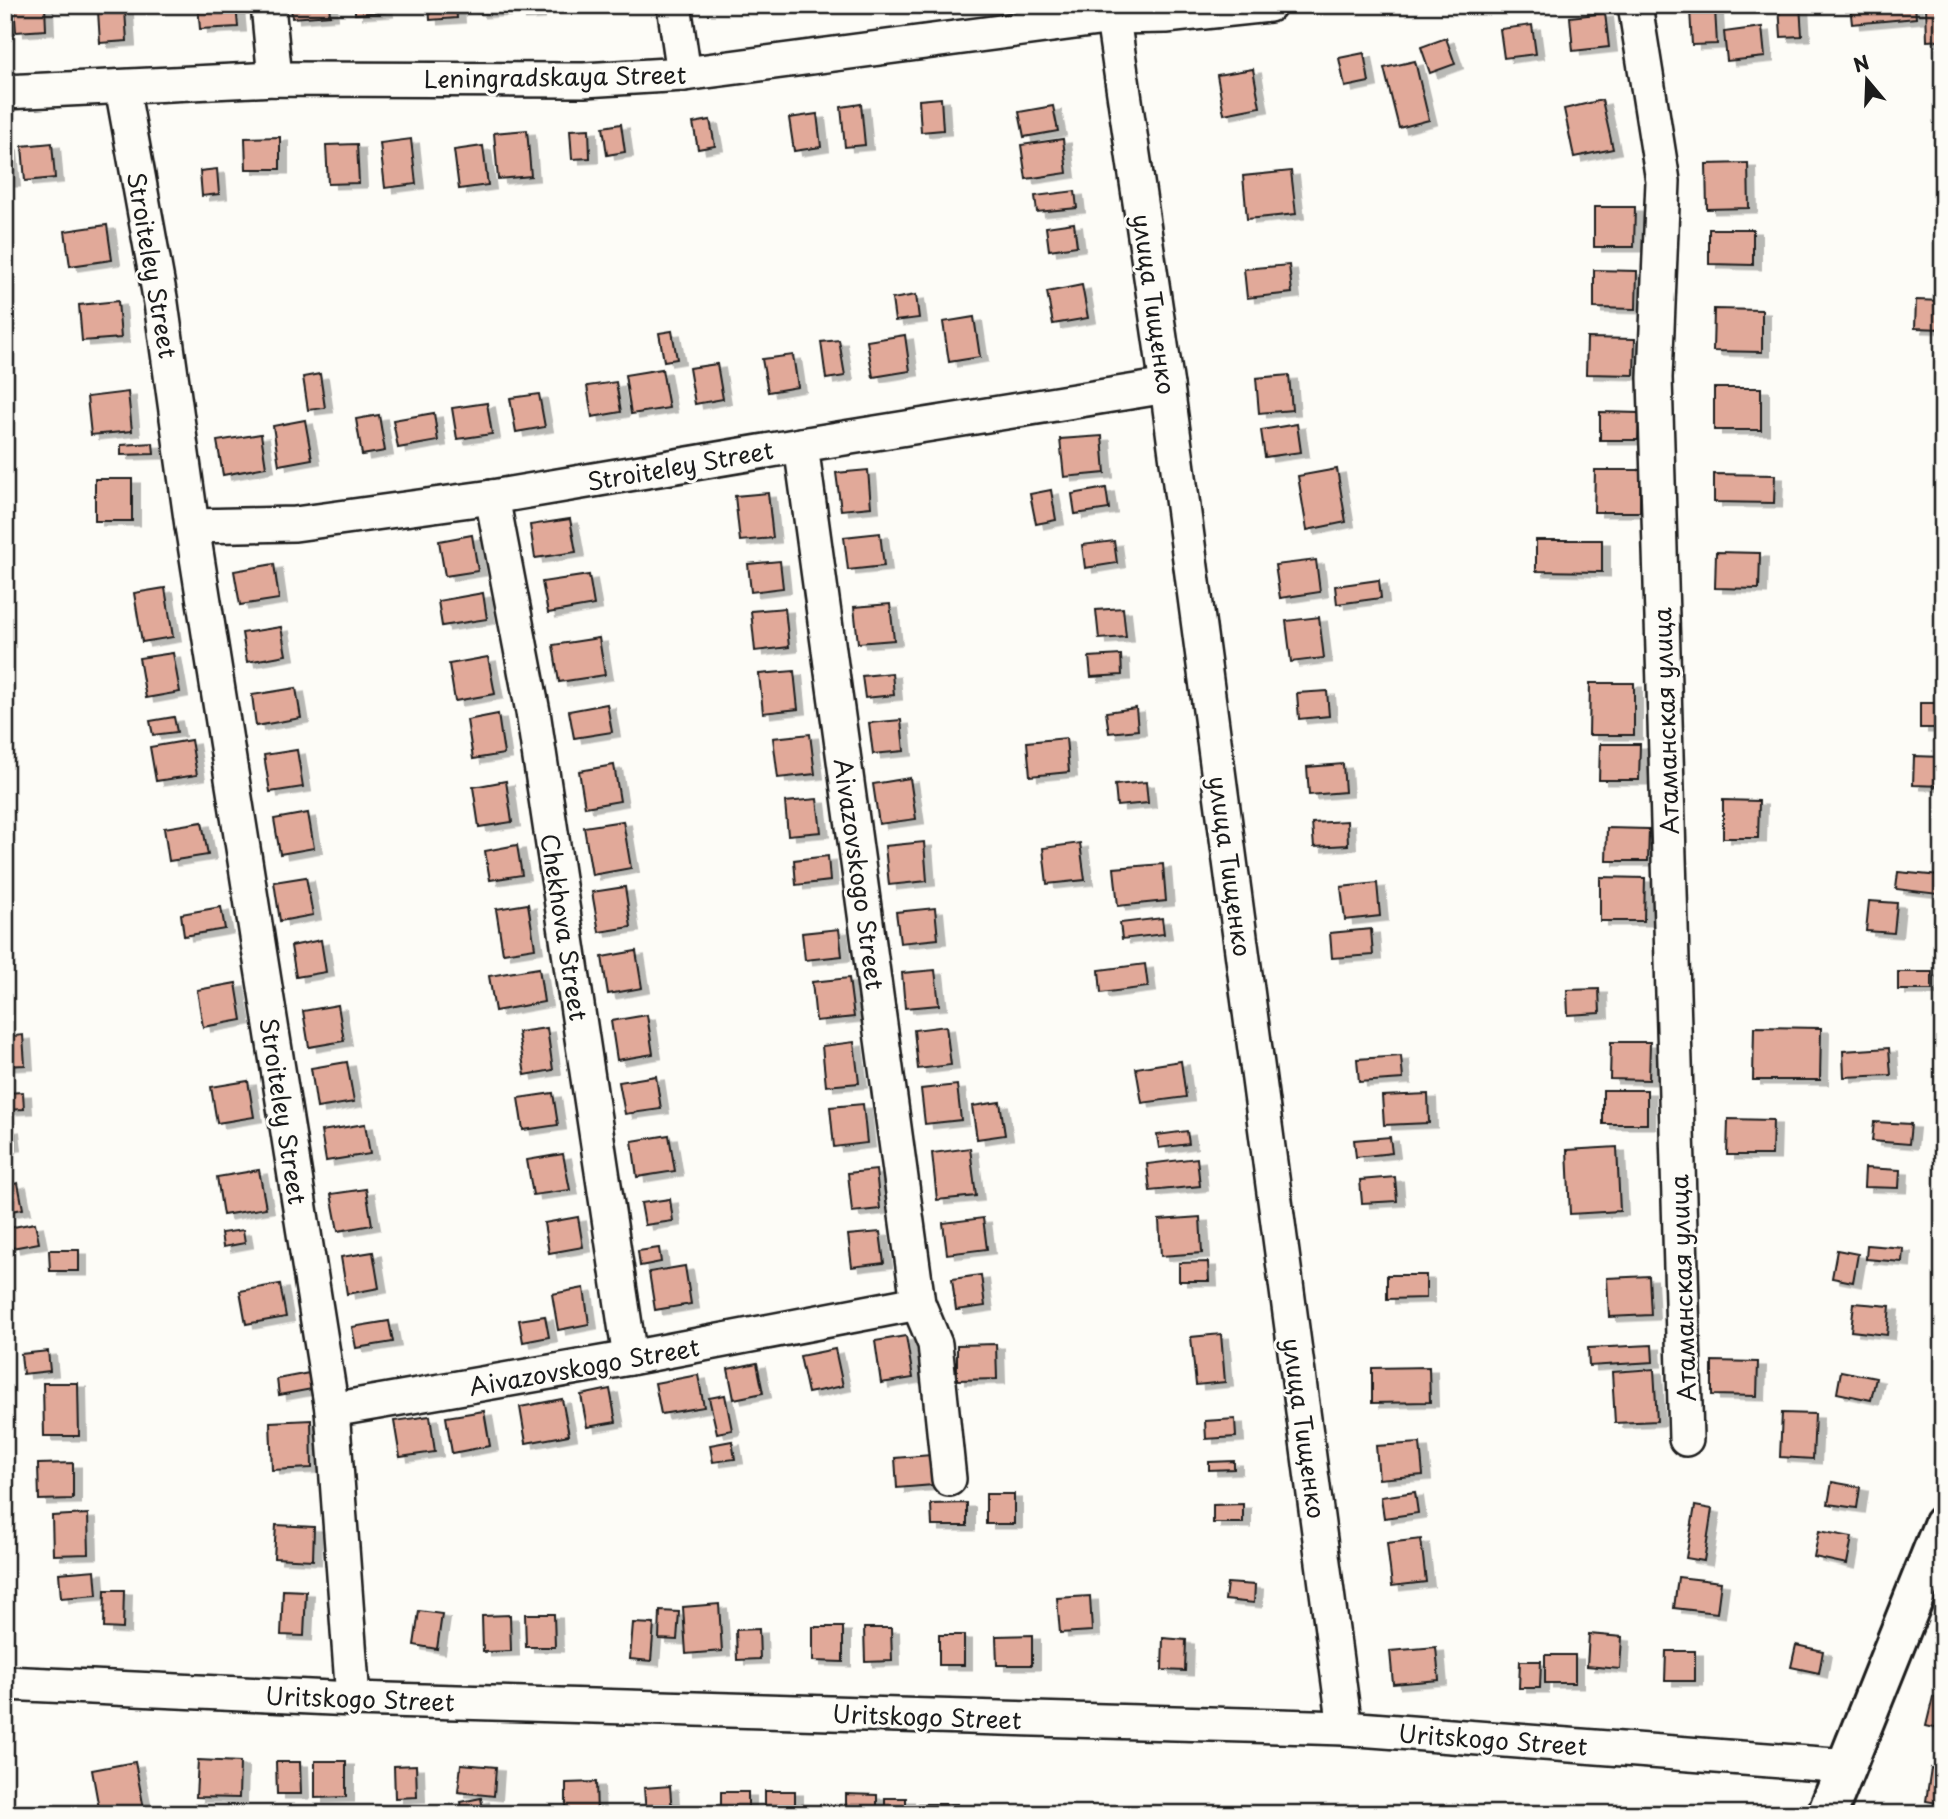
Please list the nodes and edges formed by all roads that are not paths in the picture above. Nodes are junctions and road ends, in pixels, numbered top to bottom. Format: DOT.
graph roads {
  1 [pos="268,5"];
  2 [pos="674,5"];
  3 [pos="1269,5"];
  4 [pos="1635,5"];
  5 [pos="1112,11"];
  6 [pos="684,75"];
  7 [pos="275,79"];
  8 [pos="122,87"];
  9 [pos="5,92"];
  10 [pos="1167,386"];
  11 [pos="801,444"];
  12 [pos="492,497"];
  13 [pos="192,526"];
  14 [pos="918,1303"];
  15 [pos="630,1359"];
  16 [pos="331,1410"];
  17 [pos="1686,1439"];
  18 [pos="949,1479"];
  19 [pos="1943,1525"];
  20 [pos="5,1683"];
  21 [pos="353,1699"];
  22 [pos="1345,1728"];
  23 [pos="1847,1766"];
  24 [pos="1827,1814"];
  1 -- 7 [label="street"];
  2 -- 6 [label="street"];
  3 -- 5 [label="street, Leningradskaya Street"];
  4 -- 17 [label="street, Атаманская улица"];
  5 -- 6 [label="street, Leningradskaya Street"];
  5 -- 10 [label="street, улица Тищенко"];
  6 -- 7 [label="street, Leningradskaya Street"];
  7 -- 8 [label="street, Leningradskaya Street"];
  8 -- 9 [label="street, Leningradskaya Street"];
  8 -- 13 [label="street, Stroiteley Street"];
  10 -- 11 [label="street, Stroiteley Street"];
  10 -- 22 [label="street, улица Тищенко"];
  11 -- 12 [label="street, Stroiteley Street"];
  11 -- 14 [label="street, Aivazovskogo Street"];
  12 -- 13 [label="street, Stroiteley Street"];
  12 -- 15 [label="street, Chekhova Street"];
  13 -- 16 [label="street, Stroiteley Street"];
  14 -- 15 [label="street, Aivazovskogo Street"];
  14 -- 18 [label="street, Aivazovskogo Street"];
  15 -- 16 [label="street, Aivazovskogo Street"];
  16 -- 21 [label="street, Stroiteley Street"];
  19 -- 23 [label="main road"];
  20 -- 21 [label="street, Uritskogo Street"];
  21 -- 22 [label="street, Uritskogo Street"];
  22 -- 23 [label="street, Uritskogo Street"];
  23 -- 24 [label="main road"];
}
